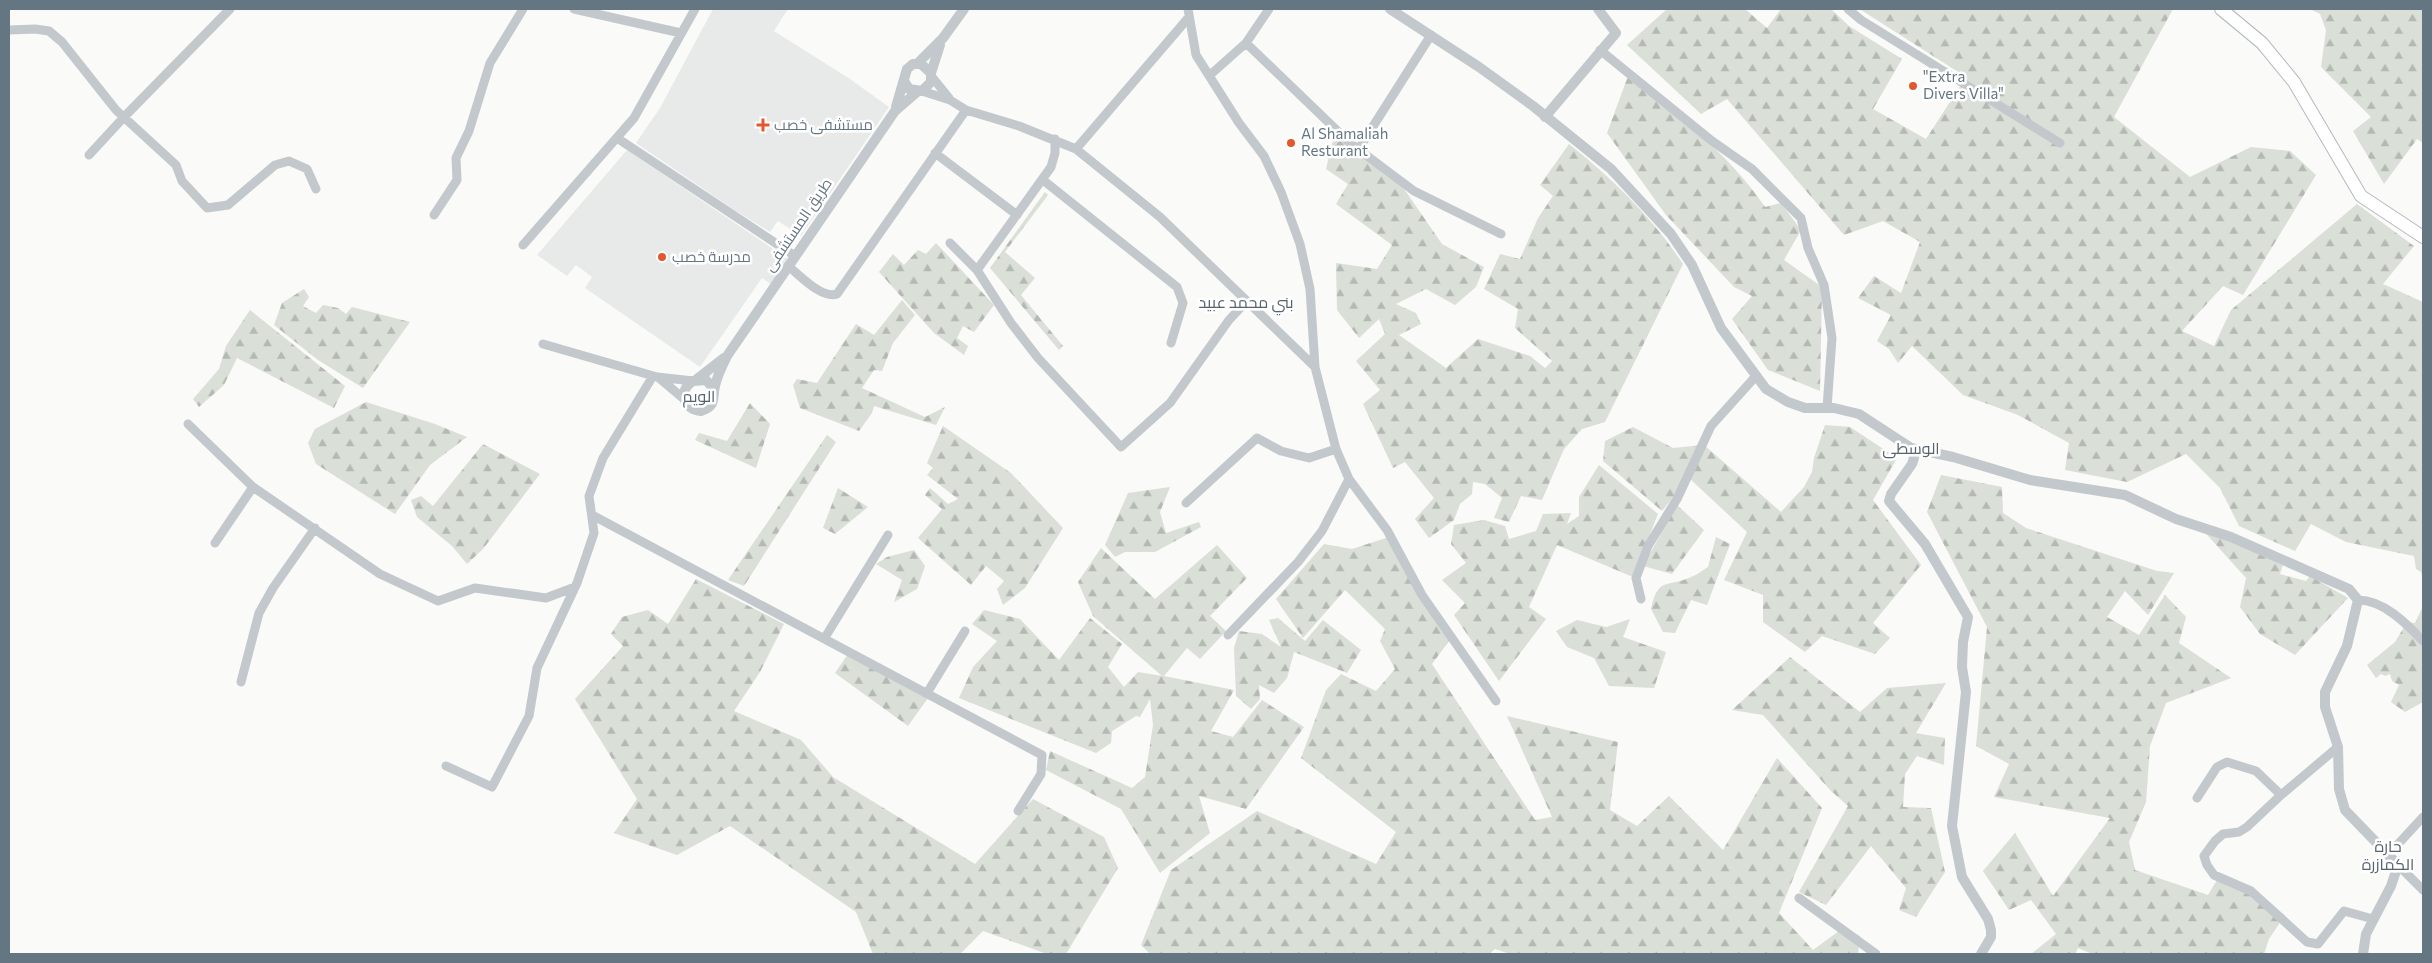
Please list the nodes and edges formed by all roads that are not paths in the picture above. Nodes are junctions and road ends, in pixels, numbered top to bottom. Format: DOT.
graph roads {
  1 [pos="230,9"];
  2 [pos="523,9"];
  3 [pos="574,9"];
  4 [pos="695,9"];
  5 [pos="964,9"];
  6 [pos="1269,9"];
  7 [pos="1390,9"];
  8 [pos="1598,9"];
  9 [pos="1848,9"];
  10 [pos="2221,9"];
  11 [pos="1189,13"];
  12 [pos="9,30"];
  13 [pos="681,33"];
  14 [pos="1431,35"];
  15 [pos="943,38"];
  16 [pos="1246,43"];
  17 [pos="1600,50"];
  18 [pos="917,64"];
  19 [pos="931,75"];
  20 [pos="1210,75"];
  21 [pos="904,82"];
  22 [pos="919,91"];
  23 [pos="950,100"];
  24 [pos="966,110"];
  25 [pos="894,111"];
  26 [pos="1545,116"];
  27 [pos="124,117"];
  28 [pos="617,138"];
  29 [pos="1055,139"];
  30 [pos="2060,143"];
  31 [pos="1076,148"];
  32 [pos="1358,150"];
  33 [pos="935,153"];
  34 [pos="89,155"];
  35 [pos="1043,180"];
  36 [pos="316,189"];
  37 [pos="434,215"];
  38 [pos="1017,215"];
  39 [pos="1501,234"];
  40 [pos="2423,237"];
  41 [pos="950,243"];
  42 [pos="523,245"];
  43 [pos="795,256"];
  44 [pos="788,266"];
  45 [pos="977,270"];
  46 [pos="1246,302"];
  47 [pos="1171,343"];
  48 [pos="542,344"];
  49 [pos="727,356"];
  50 [pos="1315,367"];
  51 [pos="655,376"];
  52 [pos="1756,376"];
  53 [pos="695,380"];
  54 [pos="714,388"];
  55 [pos="684,398"];
  56 [pos="1827,408"];
  57 [pos="188,424"];
  58 [pos="1911,448"];
  59 [pos="1336,449"];
  60 [pos="1349,479"];
  61 [pos="253,487"];
  62 [pos="1186,503"];
  63 [pos="592,515"];
  64 [pos="315,528"];
  65 [pos="888,535"];
  66 [pos="215,543"];
  67 [pos="575,586"];
  68 [pos="1641,599"];
  69 [pos="2358,600"];
  70 [pos="965,631"];
  71 [pos="1228,636"];
  72 [pos="824,639"];
  73 [pos="2423,641"];
  74 [pos="241,682"];
  75 [pos="927,693"];
  76 [pos="1496,701"];
  77 [pos="2338,747"];
  78 [pos="446,766"];
  79 [pos="2281,795"];
  80 [pos="2198,798"];
  81 [pos="1018,811"];
  82 [pos="2423,818"];
  83 [pos="2388,855"];
  84 [pos="2398,865"];
  85 [pos="2423,890"];
  86 [pos="1799,898"];
  87 [pos="2373,919"];
  88 [pos="1876,954"];
  89 [pos="1981,954"];
  90 [pos="2363,954"];
  1 -- 27 [label="street"];
  2 -- 37 [label="street"];
  3 -- 13 [label="street"];
  4 -- 13 [label="street"];
  5 -- 15 [label="street"];
  6 -- 16 [label="street"];
  7 -- 14 [label="street"];
  8 -- 17 [label="street"];
  9 -- 30 [label="street"];
  10 -- 40 [label="main road"];
  11 -- 20 [label="street"];
  11 -- 31 [label="street"];
  12 -- 27 [label="street"];
  13 -- 28 [label="street"];
  14 -- 26 [label="street"];
  14 -- 32 [label="street"];
  15 -- 18 [label="street"];
  15 -- 19 [label="street"];
  16 -- 20 [label="street"];
  16 -- 32 [label="street"];
  17 -- 26 [label="street"];
  17 -- 56 [label="street"];
  18 -- 19 [label="street"];
  18 -- 21 [label="street"];
  19 -- 22 [label="street"];
  19 -- 23 [label="street"];
  20 -- 50 [label="street"];
  21 -- 22 [label="street"];
  21 -- 25 [label="street, طريق المستشفى"];
  22 -- 23 [label="street"];
  22 -- 25 [label="street, طريق المستشفى"];
  23 -- 24 [label="street"];
  24 -- 29 [label="street"];
  24 -- 33 [label="street"];
  25 -- 43 [label="street, طريق المستشفى"];
  26 -- 52 [label="street"];
  27 -- 34 [label="street"];
  27 -- 36 [label="street"];
  28 -- 42 [label="street"];
  28 -- 43 [label="street"];
  29 -- 31 [label="street"];
  29 -- 35 [label="street"];
  31 -- 46 [label="street"];
  32 -- 39 [label="street"];
  33 -- 38 [label="street"];
  33 -- 44 [label="street"];
  35 -- 38 [label="street"];
  35 -- 47 [label="street"];
  38 -- 45 [label="street"];
  41 -- 45 [label="street"];
  43 -- 44 [label="street, طريق المستشفى"];
  44 -- 49 [label="street, طريق المستشفى"];
  45 -- 46 [label="street"];
  46 -- 50 [label="street"];
  48 -- 51 [label="street"];
  49 -- 53 [label="street, طريق المستشفى"];
  49 -- 54 [label="street, طريق المستشفى"];
  50 -- 59 [label="street"];
  51 -- 53 [label="street"];
  51 -- 55 [label="street"];
  51 -- 63 [label="street"];
  52 -- 56 [label="street"];
  52 -- 68 [label="street"];
  53 -- 54 [label="street"];
  53 -- 55 [label="street"];
  54 -- 55 [label="street"];
  56 -- 58 [label="street"];
  57 -- 61 [label="street"];
  58 -- 69 [label="street"];
  58 -- 89 [label="street"];
  59 -- 60 [label="street"];
  59 -- 62 [label="street"];
  60 -- 71 [label="street"];
  60 -- 76 [label="street"];
  61 -- 64 [label="street"];
  61 -- 66 [label="street"];
  63 -- 67 [label="street"];
  63 -- 72 [label="street"];
  64 -- 67 [label="street"];
  64 -- 74 [label="street"];
  65 -- 72 [label="street"];
  67 -- 78 [label="street"];
  69 -- 73 [label="street"];
  69 -- 77 [label="street"];
  70 -- 75 [label="street"];
  72 -- 75 [label="street"];
  75 -- 81 [label="street"];
  77 -- 79 [label="street"];
  77 -- 83 [label="street"];
  79 -- 80 [label="street"];
  79 -- 87 [label="street"];
  82 -- 83 [label="street"];
  83 -- 84 [label="street"];
  84 -- 85 [label="street"];
  84 -- 87 [label="street"];
  86 -- 88 [label="street"];
  87 -- 90 [label="street"];
}
